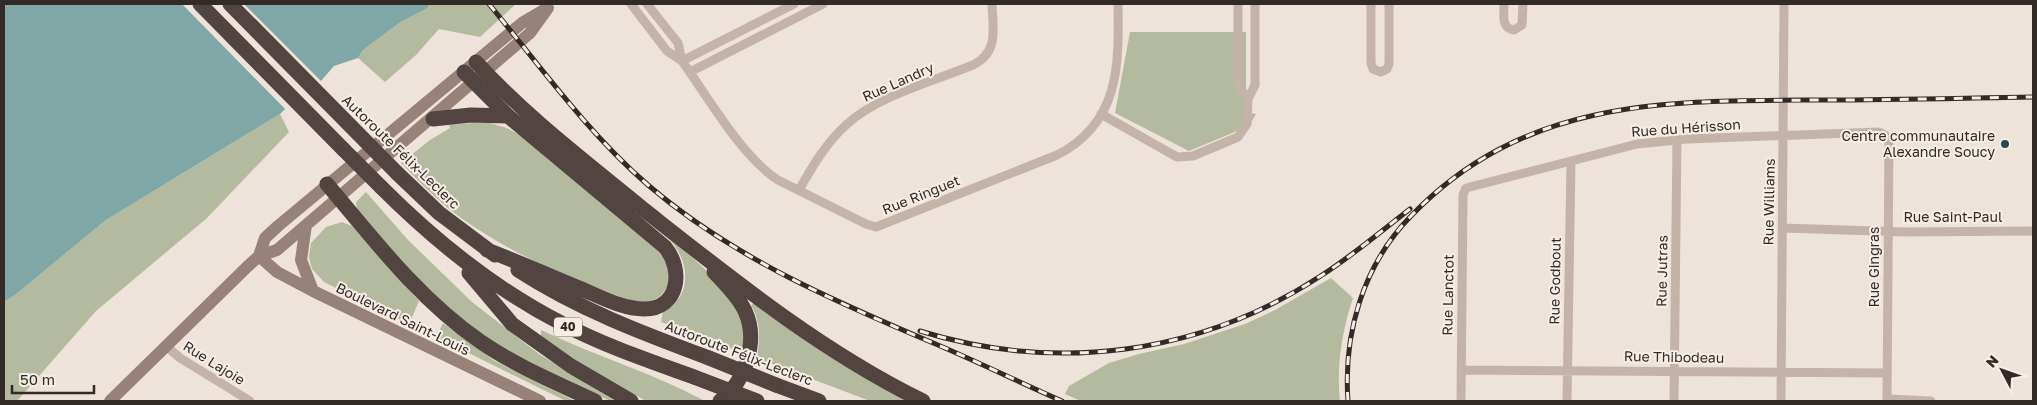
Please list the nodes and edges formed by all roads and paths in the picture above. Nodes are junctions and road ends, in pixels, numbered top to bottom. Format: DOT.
graph roads {
  1 [pos="200,4"];
  2 [pos="230,4"];
  3 [pos="631,4"];
  4 [pos="647,4"];
  5 [pos="794,4"];
  6 [pos="823,4"];
  7 [pos="992,4"];
  8 [pos="1118,4"];
  9 [pos="1238,4"];
  10 [pos="1255,4"];
  11 [pos="1371,4"];
  12 [pos="1389,4"];
  13 [pos="1504,4"];
  14 [pos="1523,4"];
  15 [pos="1784,4"];
  16 [pos="550,6"];
  17 [pos="682,61"];
  18 [pos="481,67"];
  19 [pos="690,72"];
  20 [pos="468,77"];
  21 [pos="1248,98"];
  22 [pos="1101,114"];
  23 [pos="508,116"];
  24 [pos="433,118"];
  25 [pos="1885,135"];
  26 [pos="1784,136"];
  27 [pos="1677,140"];
  28 [pos="1570,160"];
  29 [pos="327,184"];
  30 [pos="799,190"];
  31 [pos="1464,190"];
  32 [pos="339,198"];
  33 [pos="306,225"];
  34 [pos="1783,228"];
  35 [pos="1889,231"];
  36 [pos="2033,231"];
  37 [pos="683,240"];
  38 [pos="487,250"];
  39 [pos="454,255"];
  40 [pos="259,256"];
  41 [pos="312,291"];
  42 [pos="166,346"];
  43 [pos="1461,370"];
  44 [pos="1568,370"];
  45 [pos="1674,371"];
  46 [pos="1781,372"];
  47 [pos="1887,373"];
  48 [pos="1887,400"];
  49 [pos="110,401"];
  50 [pos="250,401"];
  51 [pos="540,401"];
  52 [pos="595,401"];
  53 [pos="631,401"];
  54 [pos="720,401"];
  55 [pos="757,401"];
  56 [pos="818,401"];
  57 [pos="922,401"];
  58 [pos="1461,401"];
  59 [pos="1567,401"];
  60 [pos="1674,401"];
  61 [pos="1781,401"];
  62 [pos="1931,401"];
  1 -- 39 [label="highway, 40, bridge"];
  2 -- 38 [label="highway, Autoroute Félix-Leclerc / 40, bridge"];
  3 -- 17 [label="street, Rue Ringuet"];
  4 -- 17 [label="street, Rue Ringuet"];
  5 -- 17 [label="street"];
  6 -- 19 [label="street"];
  7 -- 30 [label="street, Rue Landry"];
  8 -- 22 [label="street, Rue Ringuet"];
  9 -- 21 [label="street"];
  10 -- 21 [label="street"];
  11 -- 12 [label="street"];
  13 -- 14 [label="street"];
  15 -- 26 [label="street, Rue Williams"];
  16 -- 18 [label="street"];
  17 -- 19 [label="street, Rue Ringuet"];
  18 -- 20 [label="street"];
  18 -- 37 [label="highway"];
  19 -- 30 [label="street, Rue Ringuet"];
  20 -- 23 [label="highway"];
  20 -- 24 [label="street"];
  20 -- 29 [label="street"];
  21 -- 22 [label="street"];
  22 -- 30 [label="street, Rue Ringuet"];
  23 -- 24 [label="highway"];
  23 -- 38 [label="highway"];
  24 -- 32 [label="street"];
  25 -- 26 [label="street, Rue du Hérisson"];
  25 -- 35 [label="street, Rue Gingras"];
  26 -- 27 [label="street, Rue du Hérisson"];
  26 -- 34 [label="street, Rue Williams"];
  27 -- 28 [label="street, Rue du Hérisson"];
  27 -- 45 [label="street, Rue Jutras"];
  28 -- 31 [label="street, Rue du Hérisson"];
  28 -- 44 [label="street, Rue Godbout"];
  29 -- 32 [label="highway"];
  29 -- 40 [label="street"];
  31 -- 43 [label="street, Rue Lanctot"];
  32 -- 33 [label="street"];
  32 -- 52 [label="highway"];
  33 -- 40 [label="street"];
  33 -- 41 [label="street"];
  34 -- 35 [label="street, Rue Saint-Paul"];
  34 -- 46 [label="street, Rue Williams"];
  35 -- 36 [label="street, Rue Saint-Paul"];
  35 -- 47 [label="street, Rue Gingras"];
  37 -- 54 [label="highway"];
  37 -- 57 [label="highway"];
  38 -- 56 [label="highway, Autoroute Félix-Leclerc / 40, bridge"];
  39 -- 53 [label="highway"];
  39 -- 55 [label="highway, 40, bridge"];
  40 -- 41 [label="street, Boulevard Saint-Louis"];
  40 -- 42 [label="street"];
  41 -- 51 [label="street, Boulevard Saint-Louis"];
  42 -- 49 [label="street"];
  42 -- 50 [label="street, Rue Lajoie"];
  43 -- 44 [label="street, Rue Thibodeau"];
  43 -- 58 [label="street, Rue Lanctot"];
  44 -- 45 [label="street, Rue Thibodeau"];
  44 -- 59 [label="street, Rue Godbout"];
  45 -- 46 [label="street, Rue Thibodeau"];
  45 -- 60 [label="street, Rue Jutras"];
  46 -- 47 [label="street, Rue Thibodeau"];
  46 -- 61 [label="street, Rue Williams"];
  47 -- 48 [label="street, Rue Gingras"];
  48 -- 62 [label="street"];
}
